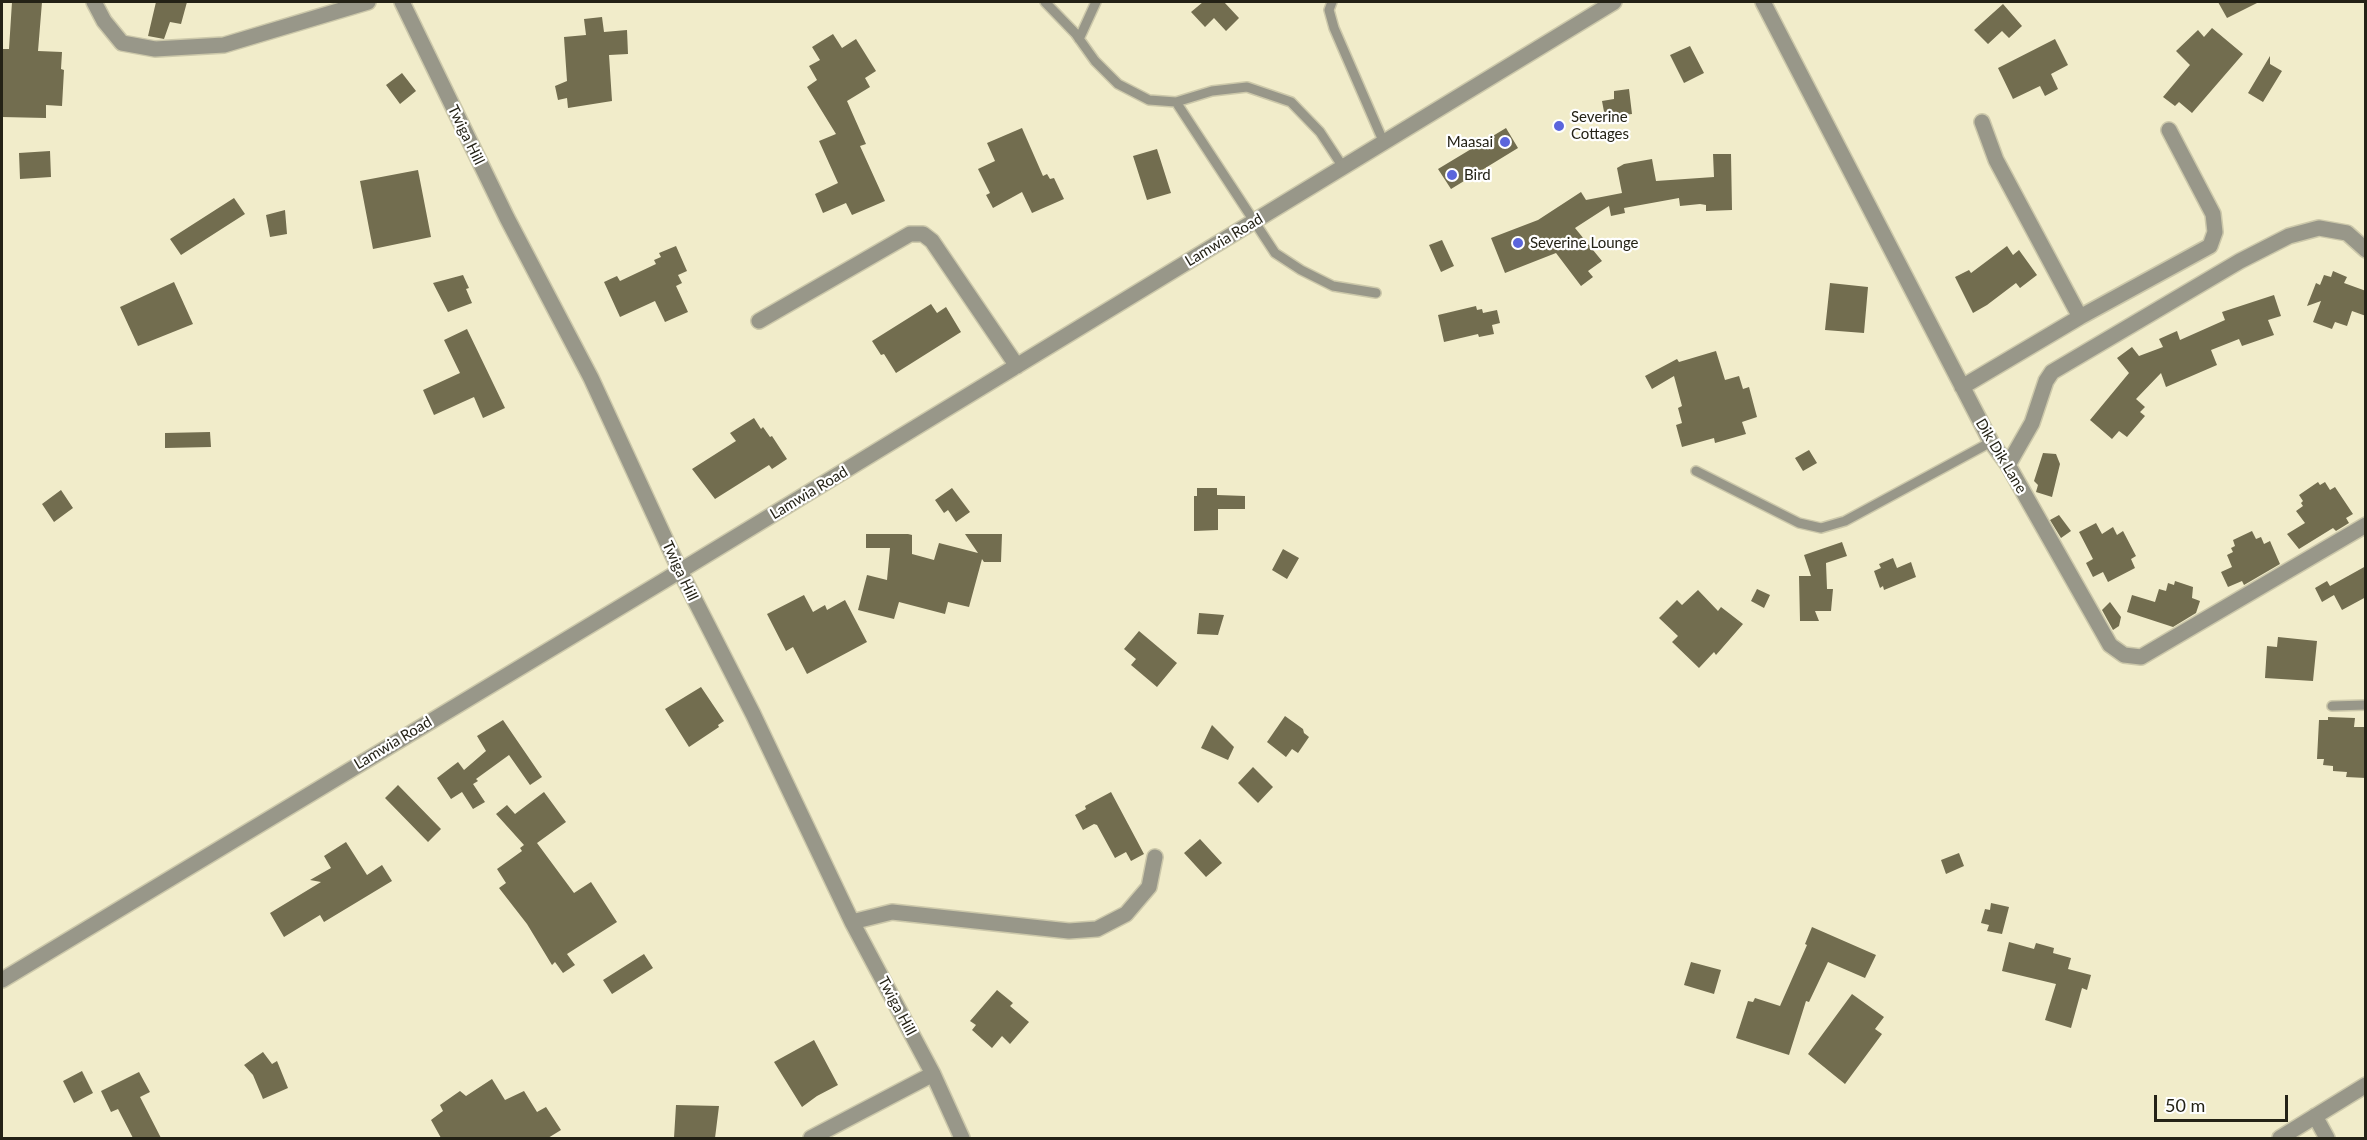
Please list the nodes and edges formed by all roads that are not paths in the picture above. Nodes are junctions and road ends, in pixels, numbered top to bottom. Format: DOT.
graph roads {
  1 [pos="94,2"];
  2 [pos="368,2"];
  3 [pos="402,2"];
  4 [pos="1045,2"];
  5 [pos="1096,2"];
  6 [pos="1332,2"];
  7 [pos="1614,2"];
  8 [pos="1763,2"];
  9 [pos="1079,39"];
  10 [pos="1176,102"];
  11 [pos="1982,122"];
  12 [pos="2169,130"];
  13 [pos="1384,142"];
  14 [pos="1343,167"];
  15 [pos="1253,222"];
  16 [pos="2366,250"];
  17 [pos="1376,293"];
  18 [pos="2080,317"];
  19 [pos="759,321"];
  20 [pos="1017,366"];
  21 [pos="1962,387"];
  22 [pos="1991,442"];
  23 [pos="2008,465"];
  24 [pos="1696,471"];
  25 [pos="2366,525"];
  26 [pos="680,571"];
  27 [pos="2366,705"];
  28 [pos="2332,706"];
  29 [pos="1155,857"];
  30 [pos="852,922"];
  31 [pos="2,980"];
  32 [pos="933,1074"];
  33 [pos="2366,1085"];
  34 [pos="2315,1116"];
  35 [pos="812,1138"];
  36 [pos="962,1138"];
  37 [pos="2280,1138"];
  38 [pos="2326,1138"];
  1 -- 2 [label="street"];
  3 -- 26 [label="street, Twiga Hill"];
  4 -- 9 [label="lane"];
  5 -- 9 [label="lane"];
  6 -- 13 [label="lane"];
  7 -- 13 [label="street, Lamwia Road"];
  8 -- 21 [label="street, Dik Dik Lane"];
  9 -- 10 [label="lane"];
  10 -- 14 [label="lane"];
  10 -- 15 [label="lane"];
  11 -- 18 [label="street"];
  12 -- 18 [label="street"];
  13 -- 14 [label="street, Lamwia Road"];
  14 -- 15 [label="street, Lamwia Road"];
  15 -- 17 [label="lane"];
  15 -- 20 [label="street, Lamwia Road"];
  16 -- 23 [label="street"];
  18 -- 21 [label="street"];
  19 -- 20 [label="street"];
  20 -- 26 [label="street, Lamwia Road"];
  21 -- 22 [label="street, Dik Dik Lane"];
  22 -- 23 [label="street, Dik Dik Lane"];
  22 -- 24 [label="lane"];
  23 -- 25 [label="street, Dik Dik Lane"];
  26 -- 30 [label="street, Twiga Hill"];
  26 -- 31 [label="street, Lamwia Road"];
  27 -- 28 [label="lane"];
  29 -- 30 [label="street"];
  30 -- 32 [label="street, Twiga Hill"];
  32 -- 35 [label="street"];
  32 -- 36 [label="street, Twiga Hill"];
  33 -- 34 [label="street"];
  34 -- 37 [label="street"];
  34 -- 38 [label="street"];
}
